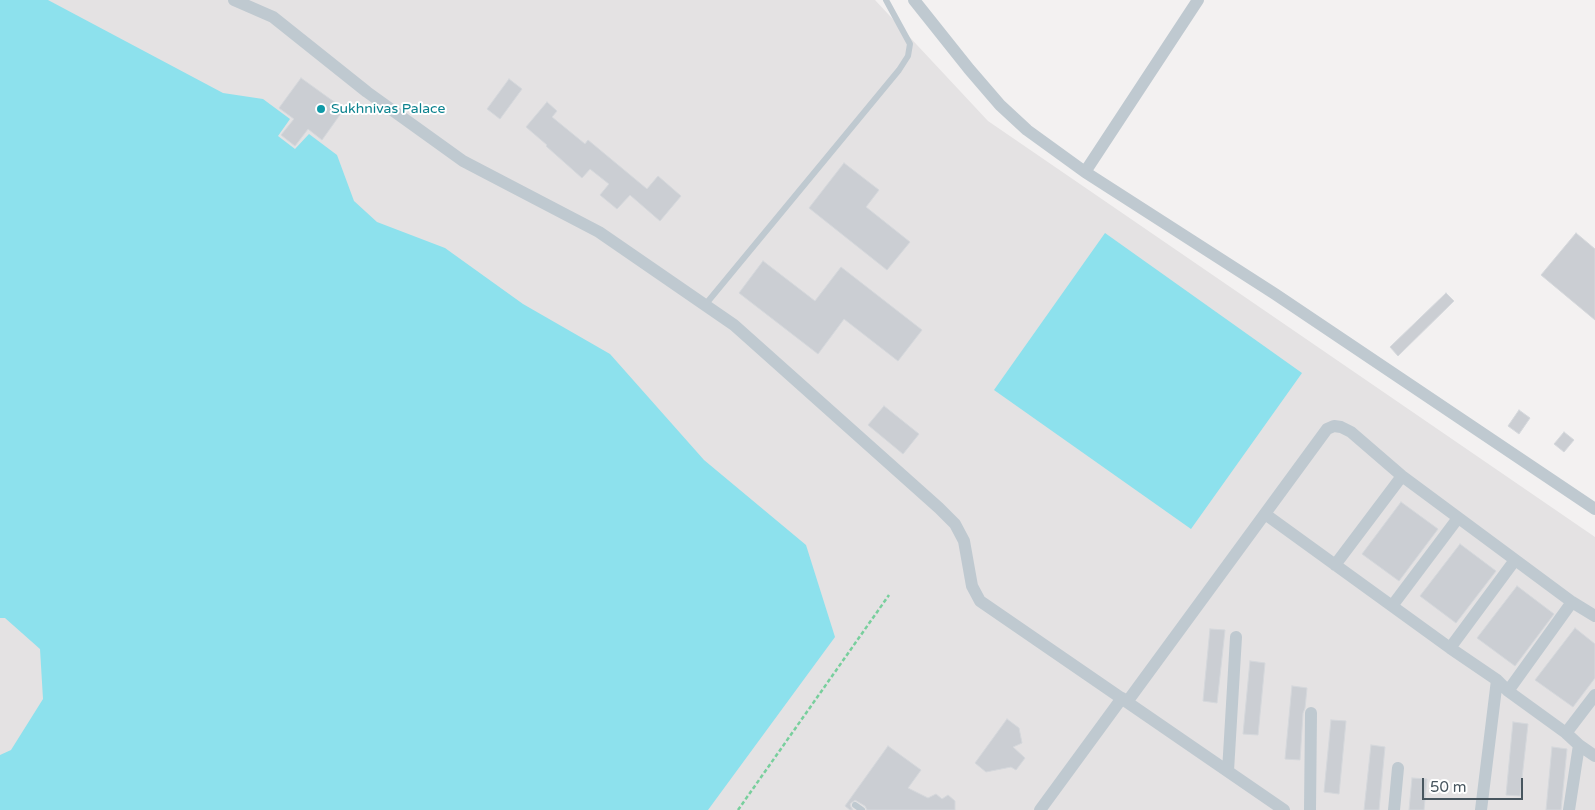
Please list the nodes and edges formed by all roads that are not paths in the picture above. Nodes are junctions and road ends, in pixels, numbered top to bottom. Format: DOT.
graph roads {
  1 [pos="234,0"];
  2 [pos="886,0"];
  3 [pos="914,0"];
  4 [pos="1198,0"];
  5 [pos="1085,172"];
  6 [pos="705,304"];
  7 [pos="1402,476"];
  8 [pos="1595,509"];
  9 [pos="1265,514"];
  10 [pos="1458,518"];
  11 [pos="1515,560"];
  12 [pos="1335,565"];
  13 [pos="1572,602"];
  14 [pos="1392,606"];
  15 [pos="1595,616"];
  16 [pos="1236,637"];
  17 [pos="1450,648"];
  18 [pos="1497,680"];
  19 [pos="1508,691"];
  20 [pos="1595,695"];
  21 [pos="1124,700"];
  22 [pos="1311,713"];
  23 [pos="1566,733"];
  24 [pos="1579,745"];
  25 [pos="1595,756"];
  26 [pos="1398,768"];
  27 [pos="1228,772"];
  28 [pos="855,805"];
  29 [pos="862,810"];
  30 [pos="1040,810"];
  31 [pos="1284,810"];
  32 [pos="1310,810"];
  33 [pos="1394,810"];
  34 [pos="1481,810"];
  35 [pos="1569,810"];
  1 -- 6 [label="street"];
  2 -- 6 [label="lane"];
  3 -- 5 [label="street"];
  4 -- 5 [label="street"];
  5 -- 8 [label="street"];
  6 -- 21 [label="street"];
  7 -- 9 [label="street"];
  7 -- 10 [label="street"];
  7 -- 12 [label="street"];
  9 -- 12 [label="street"];
  9 -- 21 [label="street"];
  10 -- 11 [label="street"];
  10 -- 14 [label="street"];
  11 -- 13 [label="street"];
  11 -- 17 [label="street"];
  12 -- 14 [label="street"];
  13 -- 15 [label="street"];
  13 -- 19 [label="street"];
  14 -- 17 [label="street"];
  16 -- 27 [label="street"];
  17 -- 18 [label="street"];
  18 -- 19 [label="street"];
  18 -- 34 [label="street"];
  19 -- 23 [label="street"];
  20 -- 23 [label="street"];
  21 -- 27 [label="street"];
  21 -- 30 [label="street"];
  22 -- 32 [label="street"];
  23 -- 24 [label="street"];
  24 -- 25 [label="street"];
  24 -- 35 [label="street"];
  26 -- 33 [label="street"];
  27 -- 31 [label="street"];
  28 -- 29 [label="lane"];
}
